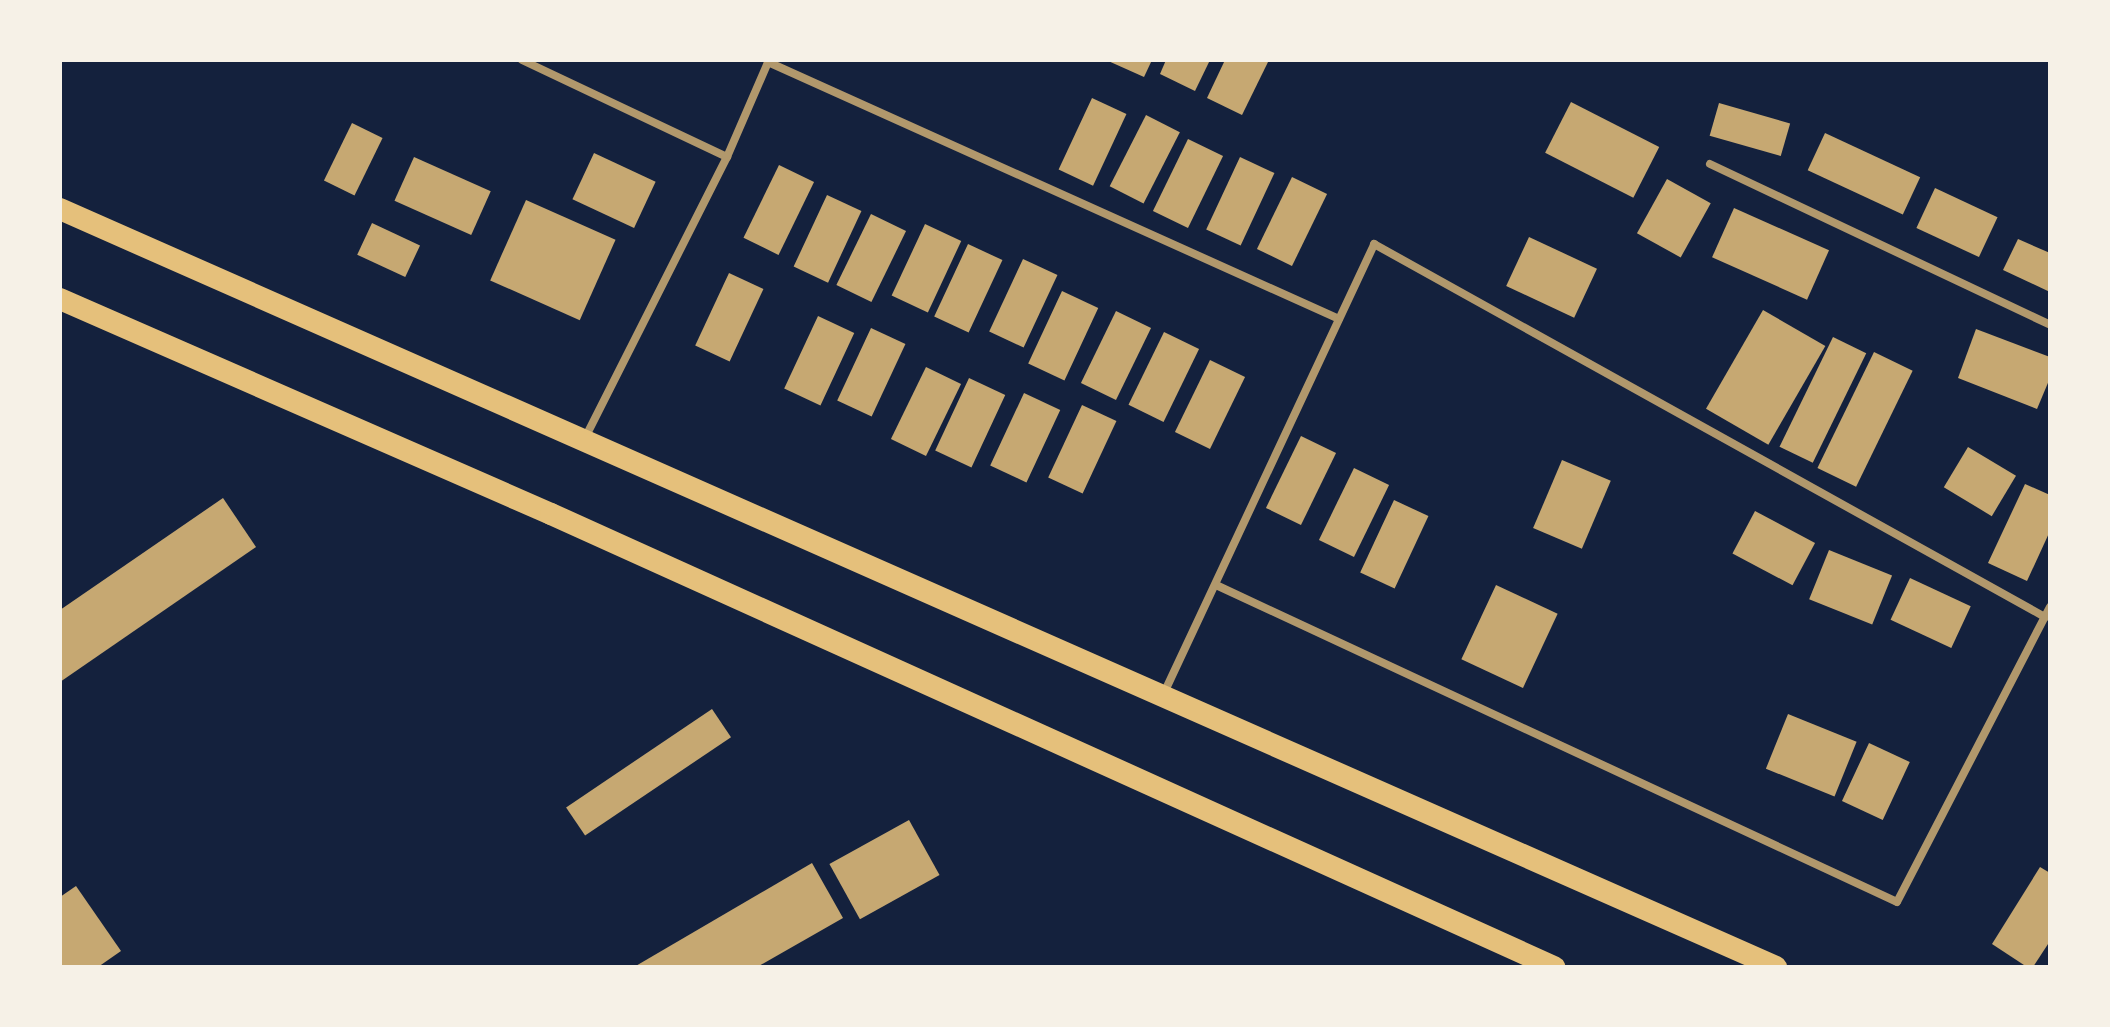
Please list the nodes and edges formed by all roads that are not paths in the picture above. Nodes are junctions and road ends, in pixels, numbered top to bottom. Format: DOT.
graph roads {
  1 [pos="522,60"];
  2 [pos="769,61"];
  3 [pos="727,157"];
  4 [pos="1710,164"];
  5 [pos="60,209"];
  6 [pos="60,299"];
  7 [pos="1339,319"];
  8 [pos="2050,325"];
  9 [pos="585,438"];
  10 [pos="1216,585"];
  11 [pos="2050,607"];
  12 [pos="2045,617"];
  13 [pos="1161,700"];
  14 [pos="1554,967"];
  15 [pos="1776,967"];
  1 -- 3 [label="street"];
  2 -- 3 [label="street"];
  2 -- 7 [label="street"];
  3 -- 9 [label="street"];
  4 -- 8 [label="street"];
  5 -- 9 [label="highway"];
  6 -- 14 [label="highway"];
  7 -- 10 [label="street"];
  7 -- 12 [label="street"];
  9 -- 13 [label="highway"];
  10 -- 12 [label="street"];
  10 -- 13 [label="street"];
  11 -- 12 [label="street"];
  13 -- 15 [label="highway"];
}
